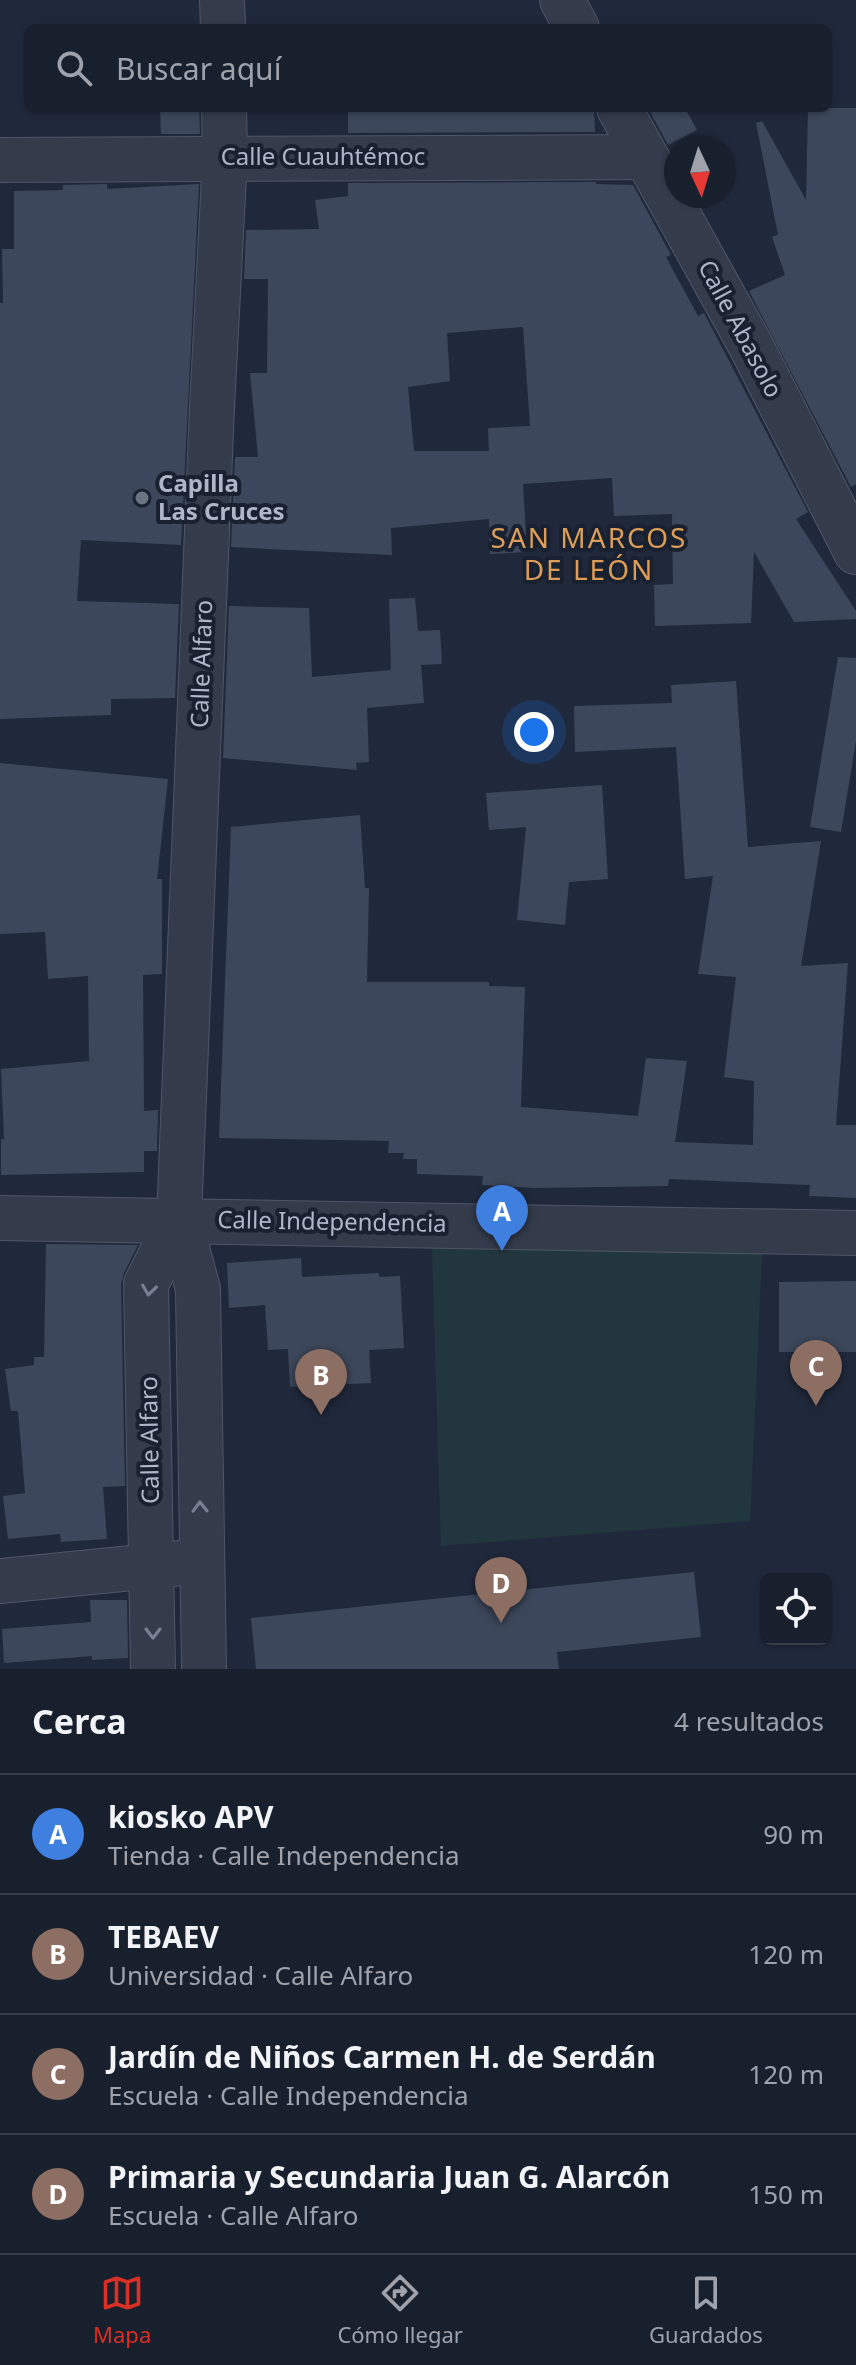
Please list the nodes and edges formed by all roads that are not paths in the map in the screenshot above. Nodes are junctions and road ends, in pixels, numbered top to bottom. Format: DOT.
graph roads {
  1 [pos="222,0"];
  2 [pos="562,0"];
  3 [pos="223,24"];
  4 [pos="575,24"];
  5 [pos="224,112"];
  6 [pos="621,112"];
  7 [pos="225,157"];
  8 [pos="645,157"];
  9 [pos="0,160"];
  10 [pos="856,552"];
  11 [pos="0,1218"];
  12 [pos="179,1219"];
  13 [pos="856,1233"];
  14 [pos="201,1561"];
  15 [pos="152,1566"];
  16 [pos="0,1581"];
  17 [pos="153,1669"];
  18 [pos="204,1669"];
  1 -- 3 [label="street"];
  2 -- 4 [label="street"];
  5 -- 7 [label="street, Calle Alfaro"];
  6 -- 8 [label="street, Calle Abasolo"];
  7 -- 8 [label="street, Calle Cuauhtémoc"];
  7 -- 9 [label="street, Calle Cuauhtémoc"];
  7 -- 12 [label="street, Calle Alfaro"];
  8 -- 10 [label="street, Calle Abasolo"];
  11 -- 12 [label="street, Calle Independencia"];
  12 -- 13 [label="street, Calle Independencia"];
  14 -- 12 [label="street, Calle Alfaro, one-way"];
  12 -- 15 [label="street, Calle Alfaro, one-way"];
  14 -- 15 [label="street"];
  14 -- 18 [label="street, Calle Alfaro"];
  15 -- 16 [label="street"];
  15 -- 17 [label="street, Calle Alfaro, one-way"];
}
